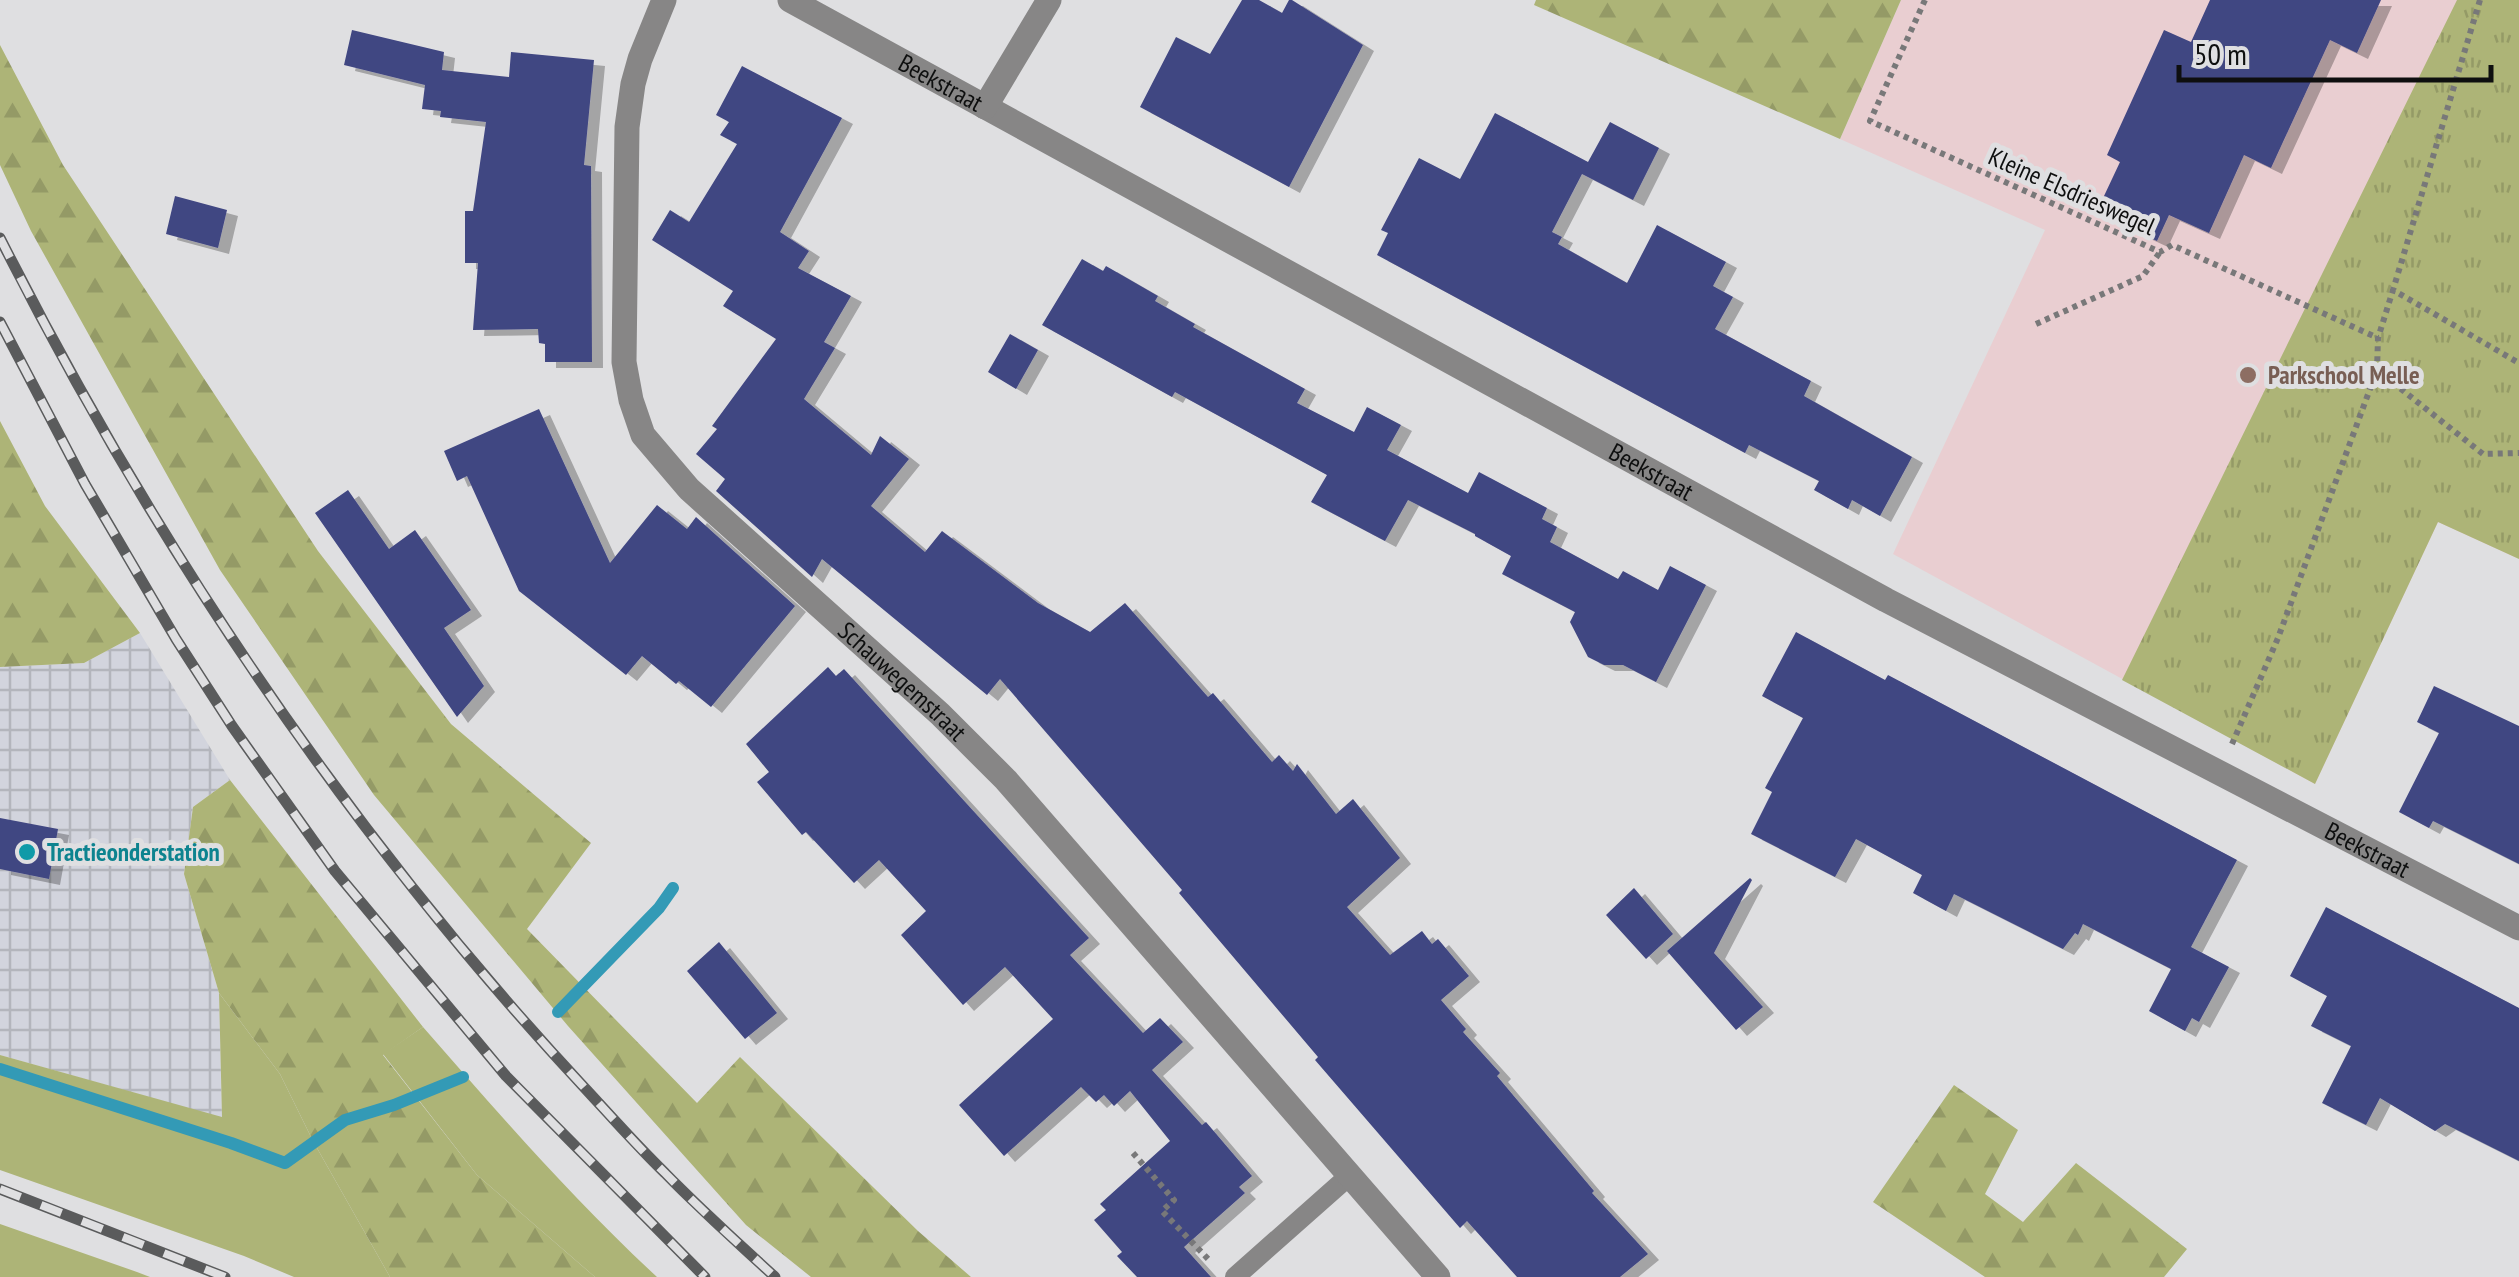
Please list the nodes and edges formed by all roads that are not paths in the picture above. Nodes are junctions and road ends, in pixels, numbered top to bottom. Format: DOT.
graph roads {
  1 [pos="664,0"];
  2 [pos="790,0"];
  3 [pos="1049,0"];
  4 [pos="985,107"];
  5 [pos="2519,928"];
  6 [pos="1349,1176"];
  7 [pos="1235,1277"];
  8 [pos="1438,1277"];
  1 -- 6 [label="street, Schauwegemstraat"];
  2 -- 4 [label="street, Beekstraat"];
  3 -- 4 [label="street"];
  4 -- 5 [label="street, Beekstraat"];
  6 -- 7 [label="lane"];
  6 -- 8 [label="street, Schauwegemstraat"];
}
